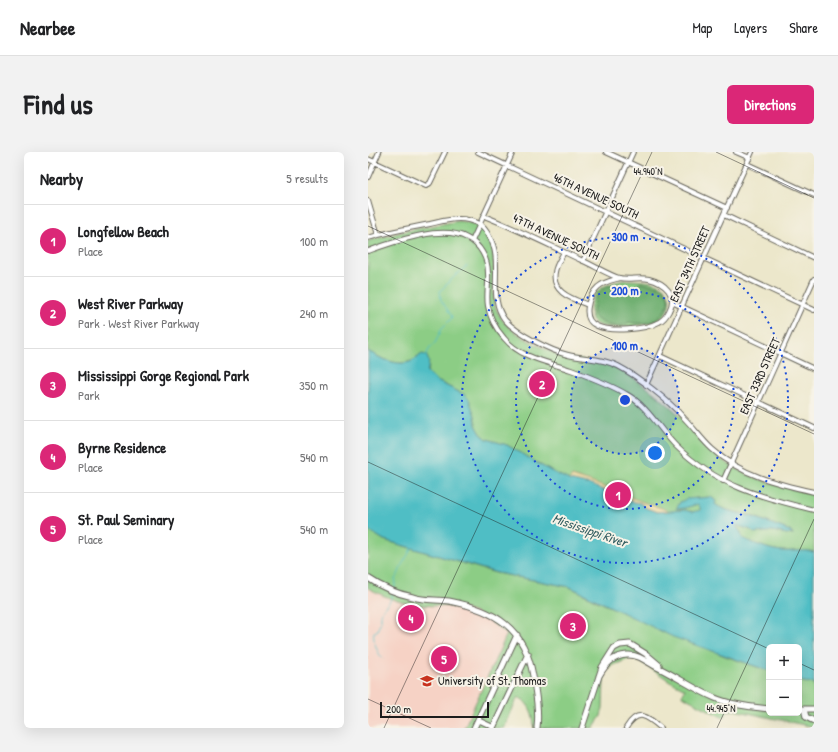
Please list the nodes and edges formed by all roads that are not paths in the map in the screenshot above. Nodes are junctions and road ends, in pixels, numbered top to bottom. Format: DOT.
graph roads {
  1 [pos="379,152"];
  2 [pos="445,152"];
  3 [pos="478,152"];
  4 [pos="513,152"];
  5 [pos="606,152"];
  6 [pos="632,152"];
  7 [pos="736,152"];
  8 [pos="752,152"];
  9 [pos="750,158"];
  10 [pos="368,159"];
  11 [pos="374,162"];
  12 [pos="628,162"];
  13 [pos="747,164"];
  14 [pos="507,165"];
  15 [pos="368,177"];
  16 [pos="814,196"];
  17 [pos="368,201"];
  18 [pos="727,208"];
  19 [pos="606,212"];
  20 [pos="724,215"];
  21 [pos="484,216"];
  22 [pos="480,225"];
  23 [pos="378,235"];
  24 [pos="368,238"];
  25 [pos="472,241"];
  26 [pos="368,251"];
  27 [pos="564,252"];
  28 [pos="704,258"];
  29 [pos="814,258"];
  30 [pos="583,261"];
  31 [pos="620,278"];
  32 [pos="814,279"];
  33 [pos="672,302"];
  34 [pos="588,305"];
  35 [pos="803,305"];
  36 [pos="682,307"];
  37 [pos="814,310"];
  38 [pos="781,353"];
  39 [pos="660,356"];
  40 [pos="814,369"];
  41 [pos="646,385"];
  42 [pos="759,402"];
  43 [pos="814,428"];
  44 [pos="731,464"];
  45 [pos="723,481"];
  46 [pos="814,492"];
  47 [pos="814,510"];
  48 [pos="368,578"];
  49 [pos="517,635"];
  50 [pos="528,654"];
  51 [pos="663,669"];
  52 [pos="599,676"];
  53 [pos="766,708"];
  54 [pos="802,709"];
  55 [pos="814,709"];
  56 [pos="478,720"];
  57 [pos="814,721"];
  58 [pos="474,728"];
  59 [pos="493,728"];
  60 [pos="537,728"];
  61 [pos="582,728"];
  62 [pos="626,728"];
  63 [pos="661,728"];
  1 -- 11 [label="street"];
  2 -- 11 [label="street"];
  3 -- 14 [label="street, 46TH AVENUE SOUTH"];
  4 -- 14 [label="street"];
  5 -- 12 [label="street"];
  6 -- 12 [label="street"];
  7 -- 9 [label="street"];
  8 -- 9 [label="street, EAST 34TH STREET"];
  9 -- 13 [label="street, EAST 34TH STREET"];
  10 -- 11 [label="street"];
  11 -- 15 [label="street"];
  12 -- 18 [label="street"];
  12 -- 19 [label="street"];
  13 -- 16 [label="street"];
  13 -- 18 [label="street, EAST 34TH STREET"];
  14 -- 19 [label="street, 46TH AVENUE SOUTH"];
  14 -- 21 [label="street"];
  17 -- 23 [label="street"];
  18 -- 20 [label="street, EAST 34TH STREET"];
  19 -- 28 [label="street, 46TH AVENUE SOUTH"];
  19 -- 30 [label="street"];
  20 -- 28 [label="street, EAST 34TH STREET"];
  20 -- 29 [label="street"];
  21 -- 22 [label="street"];
  21 -- 27 [label="street, 47TH AVENUE SOUTH"];
  22 -- 23 [label="street"];
  22 -- 25 [label="street"];
  22 -- 41 [label="street"];
  23 -- 24 [label="street"];
  25 -- 26 [label="street"];
  25 -- 45 [label="street"];
  27 -- 30 [label="street, 47TH AVENUE SOUTH"];
  27 -- 34 [label="street"];
  28 -- 35 [label="street, 46TH AVENUE SOUTH"];
  28 -- 36 [label="street, EAST 34TH STREET"];
  30 -- 31 [label="street, 47TH AVENUE SOUTH"];
  31 -- 33 [label="street"];
  31 -- 34 [label="street"];
  32 -- 35 [label="street, EAST 33RD STREET"];
  33 -- 34 [label="street"];
  33 -- 36 [label="street"];
  35 -- 37 [label="street, 46TH AVENUE SOUTH"];
  35 -- 38 [label="street, EAST 33RD STREET"];
  36 -- 38 [label="street"];
  36 -- 39 [label="street, EAST 34TH STREET"];
  38 -- 40 [label="street"];
  38 -- 42 [label="street, EAST 33RD STREET"];
  39 -- 41 [label="street, EAST 34TH STREET"];
  39 -- 42 [label="street"];
  41 -- 44 [label="street"];
  42 -- 43 [label="street"];
  42 -- 44 [label="street, EAST 33RD STREET"];
  44 -- 45 [label="street, EAST 33RD STREET"];
  44 -- 46 [label="street"];
  45 -- 47 [label="street"];
  48 -- 49 [label="street"];
  49 -- 50 [label="street"];
  49 -- 56 [label="street"];
  50 -- 59 [label="street"];
  50 -- 60 [label="street"];
  51 -- 52 [label="street"];
  51 -- 52 [label="street"];
  51 -- 53 [label="street"];
  52 -- 61 [label="street"];
  54 -- 55 [label="street"];
  54 -- 57 [label="street"];
  56 -- 58 [label="street"];
  56 -- 59 [label="street"];
  62 -- 63 [label="street"];
}
